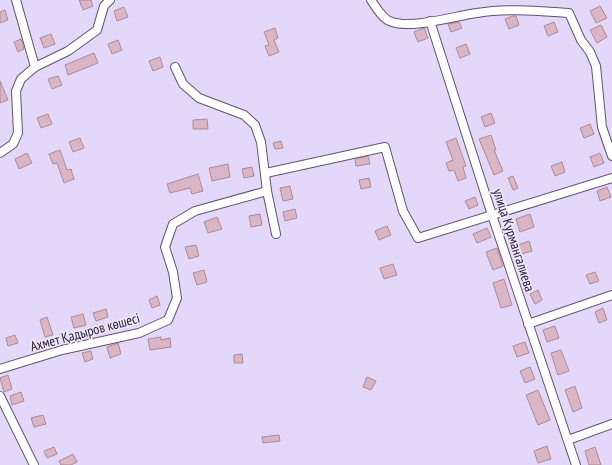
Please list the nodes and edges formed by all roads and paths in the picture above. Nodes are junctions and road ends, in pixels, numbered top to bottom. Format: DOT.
graph roads {
  1 [pos="16,0"];
  2 [pos="110,0"];
  3 [pos="371,0"];
  4 [pos="430,21"];
  5 [pos="35,67"];
  6 [pos="175,68"];
  7 [pos="0,153"];
  8 [pos="612,156"];
  9 [pos="266,173"];
  10 [pos="612,178"];
  11 [pos="267,191"];
  12 [pos="492,215"];
  13 [pos="276,234"];
  14 [pos="612,295"];
  15 [pos="528,324"];
  16 [pos="0,369"];
  17 [pos="0,396"];
  18 [pos="612,424"];
  19 [pos="568,440"];
  20 [pos="34,465"];
  21 [pos="576,465"];
  1 -- 5 [label="street"];
  2 -- 5 [label="street"];
  3 -- 4 [label="street"];
  4 -- 8 [label="street"];
  4 -- 12 [label="street, улица Курмангалиева"];
  5 -- 7 [label="street"];
  6 -- 9 [label="street"];
  9 -- 11 [label="street"];
  9 -- 12 [label="street"];
  10 -- 12 [label="street"];
  11 -- 13 [label="street"];
  11 -- 16 [label="street, Ахмет Қадыров көшесі"];
  12 -- 15 [label="street, улица Курмангалиева"];
  14 -- 15 [label="street"];
  15 -- 19 [label="street, улица Курмангалиева"];
  17 -- 20 [label="street"];
  18 -- 19 [label="street"];
  19 -- 21 [label="street, улица Курмангалиева"];
}
